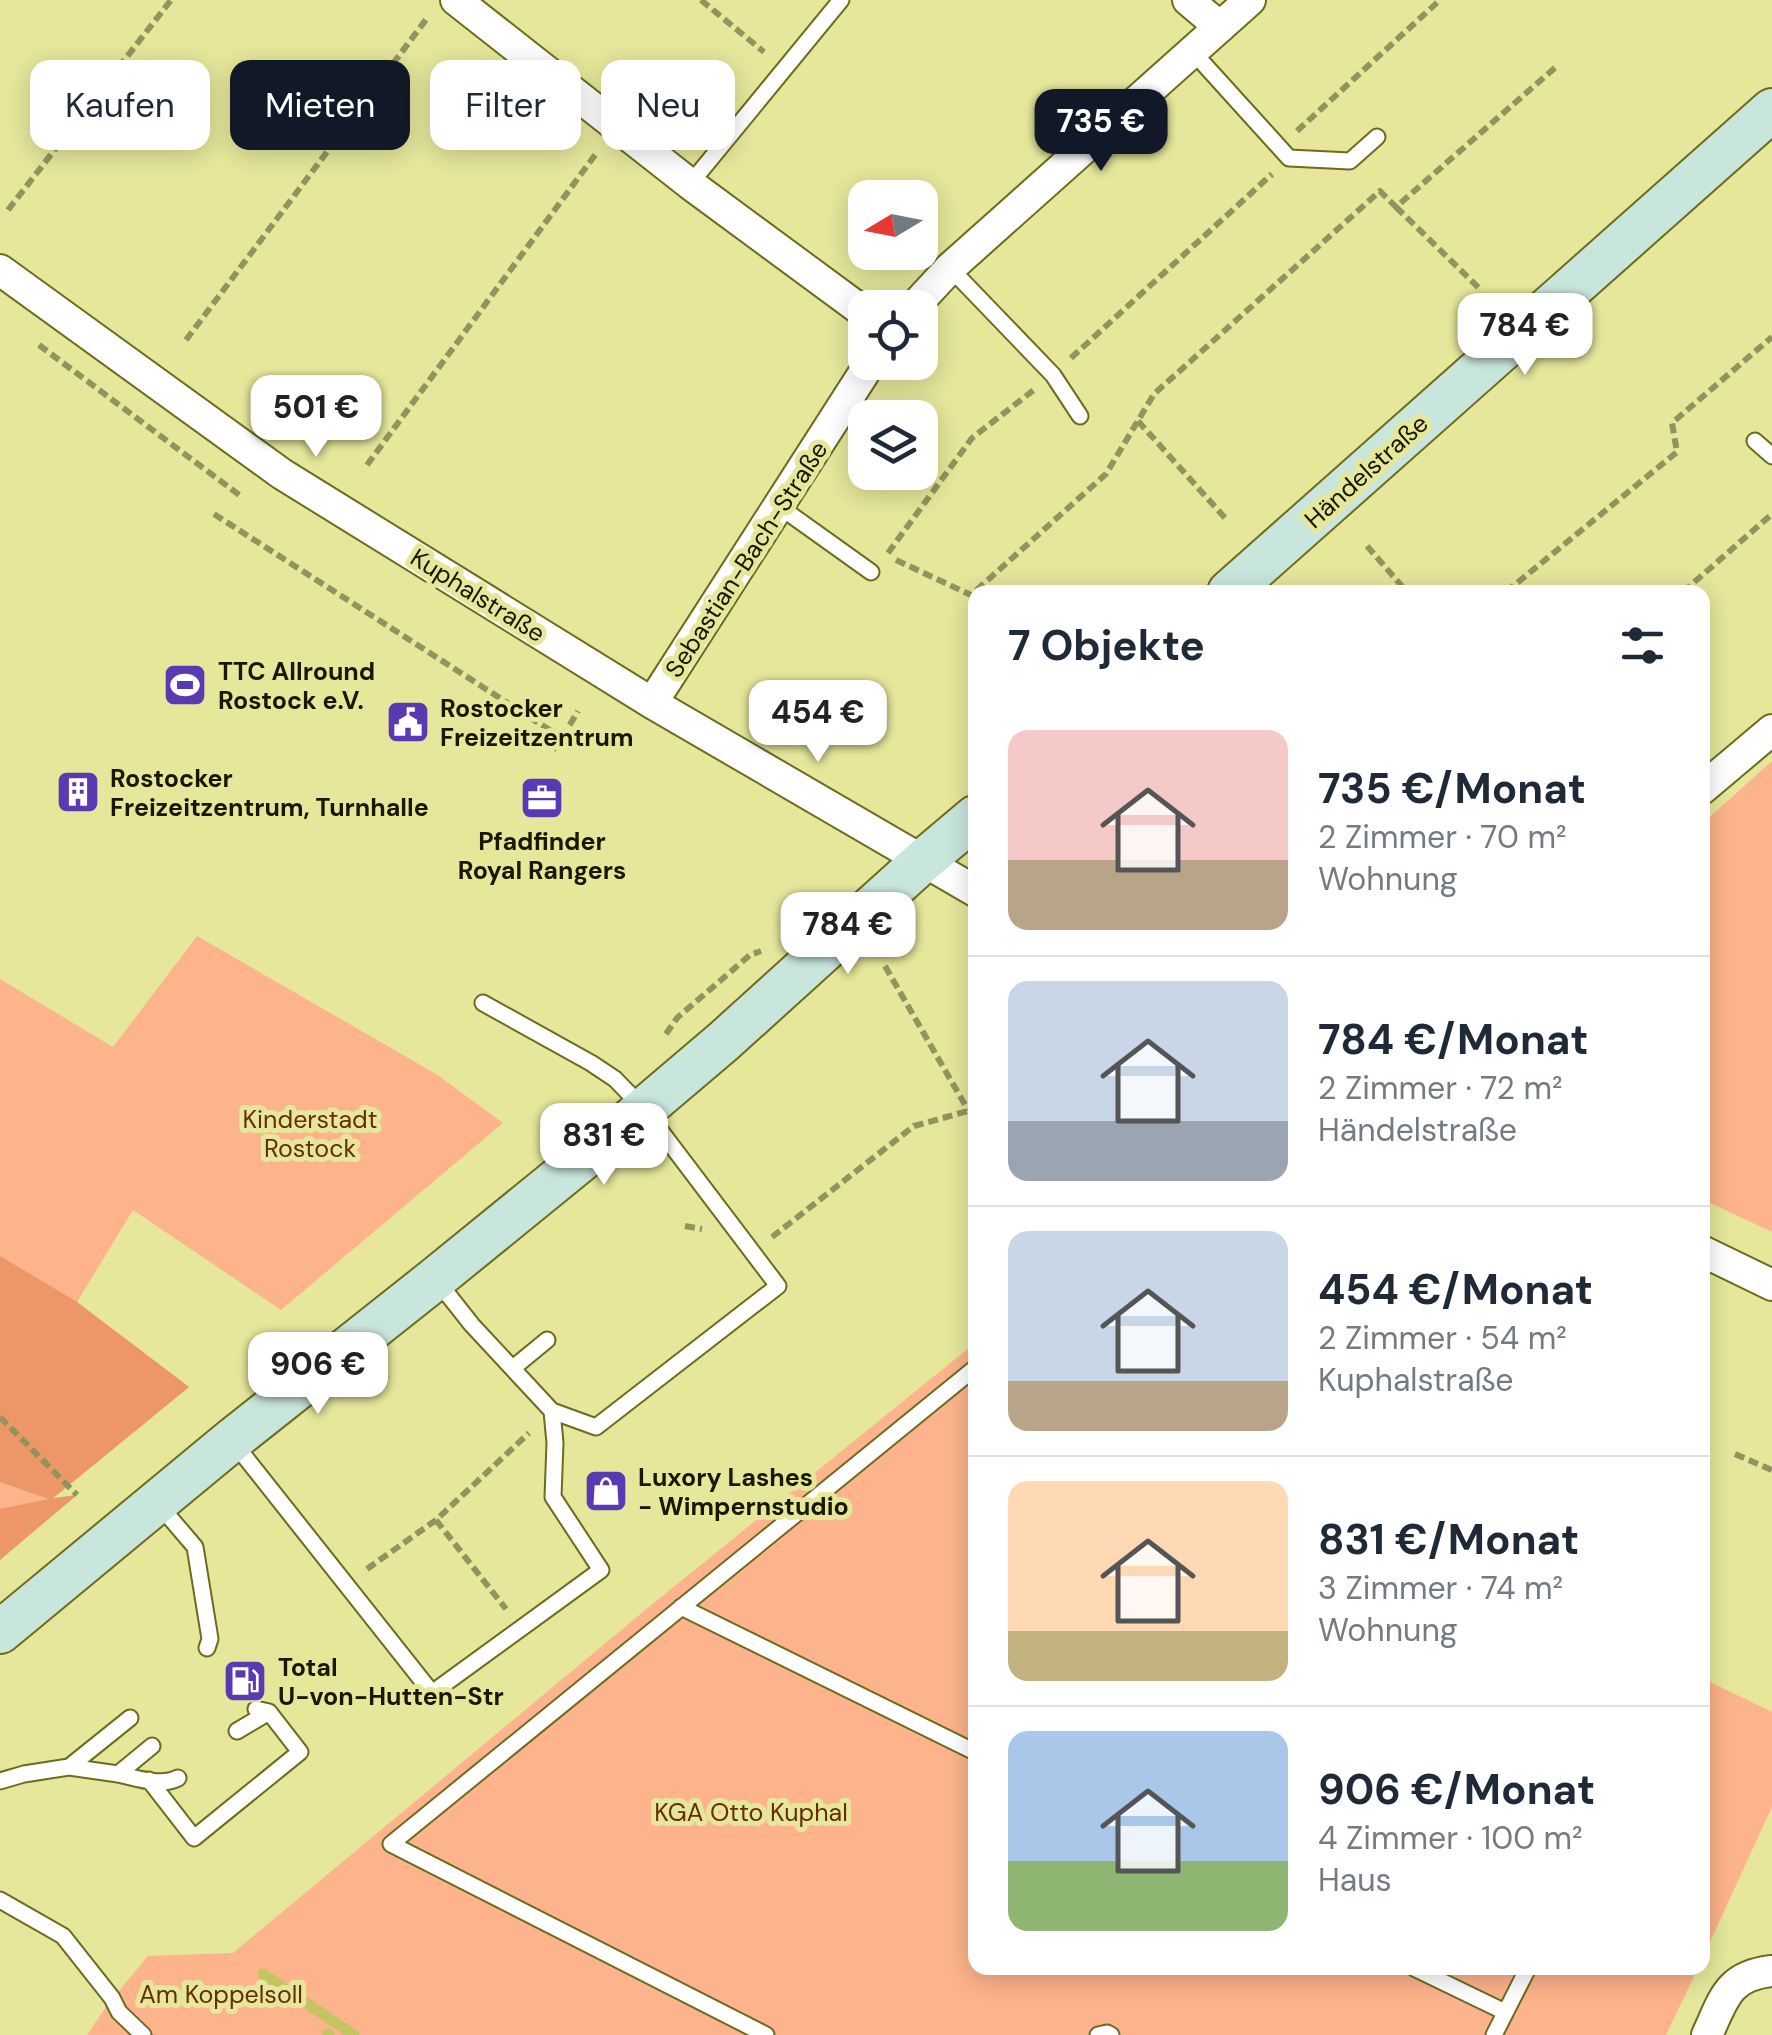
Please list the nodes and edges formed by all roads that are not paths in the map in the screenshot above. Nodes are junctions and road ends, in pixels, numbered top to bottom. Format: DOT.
graph roads {
  1 [pos="456,0"];
  2 [pos="841,0"];
  3 [pos="1188,0"];
  4 [pos="1250,0"];
  5 [pos="1220,27"];
  6 [pos="1193,52"];
  7 [pos="1772,110"];
  8 [pos="1378,137"];
  9 [pos="690,184"];
  10 [pos="950,268"];
  11 [pos="0,270"];
  12 [pos="930,290"];
  13 [pos="848,300"];
  14 [pos="860,380"];
  15 [pos="1080,416"];
  16 [pos="1756,441"];
  17 [pos="1772,456"];
  18 [pos="780,507"];
  19 [pos="871,572"];
  20 [pos="1238,585"];
  21 [pos="652,704"];
  22 [pos="1772,730"];
  23 [pos="1710,782"];
  24 [pos="968,823"];
  25 [pos="924,860"];
  26 [pos="968,887"];
  27 [pos="484,1002"];
  28 [pos="644,1108"];
  29 [pos="1710,1255"];
  30 [pos="436,1279"];
  31 [pos="1772,1285"];
  32 [pos="548,1340"];
  33 [pos="513,1368"];
  34 [pos="968,1374"];
  35 [pos="552,1411"];
  36 [pos="232,1440"];
  37 [pos="158,1503"];
  38 [pos="681,1607"];
  39 [pos="0,1632"];
  40 [pos="206,1648"];
  41 [pos="130,1718"];
  42 [pos="237,1731"];
  43 [pos="152,1746"];
  44 [pos="968,1749"];
  45 [pos="69,1767"];
  46 [pos="118,1774"];
  47 [pos="178,1778"];
  48 [pos="148,1780"];
  49 [pos="0,1781"];
  50 [pos="0,1900"];
  51 [pos="1772,1971"];
  52 [pos="1428,1975"];
  53 [pos="1524,1975"];
  54 [pos="1505,2012"];
  55 [pos="143,2035"];
  56 [pos="766,2035"];
  57 [pos="1098,2035"];
  58 [pos="1110,2035"];
  59 [pos="1494,2035"];
  60 [pos="1706,2035"];
  1 -- 9 [label="street"];
  2 -- 9 [label="lane"];
  3 -- 5 [label="street"];
  4 -- 5 [label="street"];
  5 -- 6 [label="street"];
  6 -- 8 [label="lane"];
  6 -- 10 [label="street"];
  7 -- 20 [label="street, Händelstraße"];
  9 -- 13 [label="street"];
  10 -- 12 [label="street"];
  10 -- 15 [label="lane"];
  11 -- 21 [label="street, Kuphalstraße"];
  14 -- 18 [label="street, Sebastian-Bach-Straße"];
  16 -- 17 [label="lane"];
  18 -- 19 [label="lane"];
  18 -- 21 [label="street, Sebastian-Bach-Straße"];
  21 -- 25 [label="street, Kuphalstraße"];
  22 -- 23 [label="street"];
  24 -- 25 [label="street"];
  25 -- 26 [label="street, Kuphalstraße"];
  25 -- 28 [label="street"];
  27 -- 28 [label="lane"];
  28 -- 30 [label="street"];
  28 -- 35 [label="lane"];
  29 -- 31 [label="street"];
  30 -- 33 [label="lane"];
  30 -- 36 [label="street"];
  32 -- 33 [label="lane"];
  33 -- 35 [label="lane"];
  34 -- 38 [label="lane"];
  35 -- 36 [label="lane"];
  36 -- 37 [label="street"];
  37 -- 39 [label="street"];
  37 -- 40 [label="lane"];
  38 -- 44 [label="lane"];
  38 -- 56 [label="lane"];
  41 -- 45 [label="lane"];
  42 -- 48 [label="lane"];
  43 -- 46 [label="lane"];
  45 -- 46 [label="lane"];
  45 -- 49 [label="lane"];
  46 -- 48 [label="lane"];
  47 -- 48 [label="lane"];
  50 -- 55 [label="lane"];
  51 -- 60 [label="street"];
  52 -- 54 [label="lane"];
  53 -- 54 [label="lane"];
  54 -- 59 [label="lane"];
  57 -- 58 [label="lane"];
}
